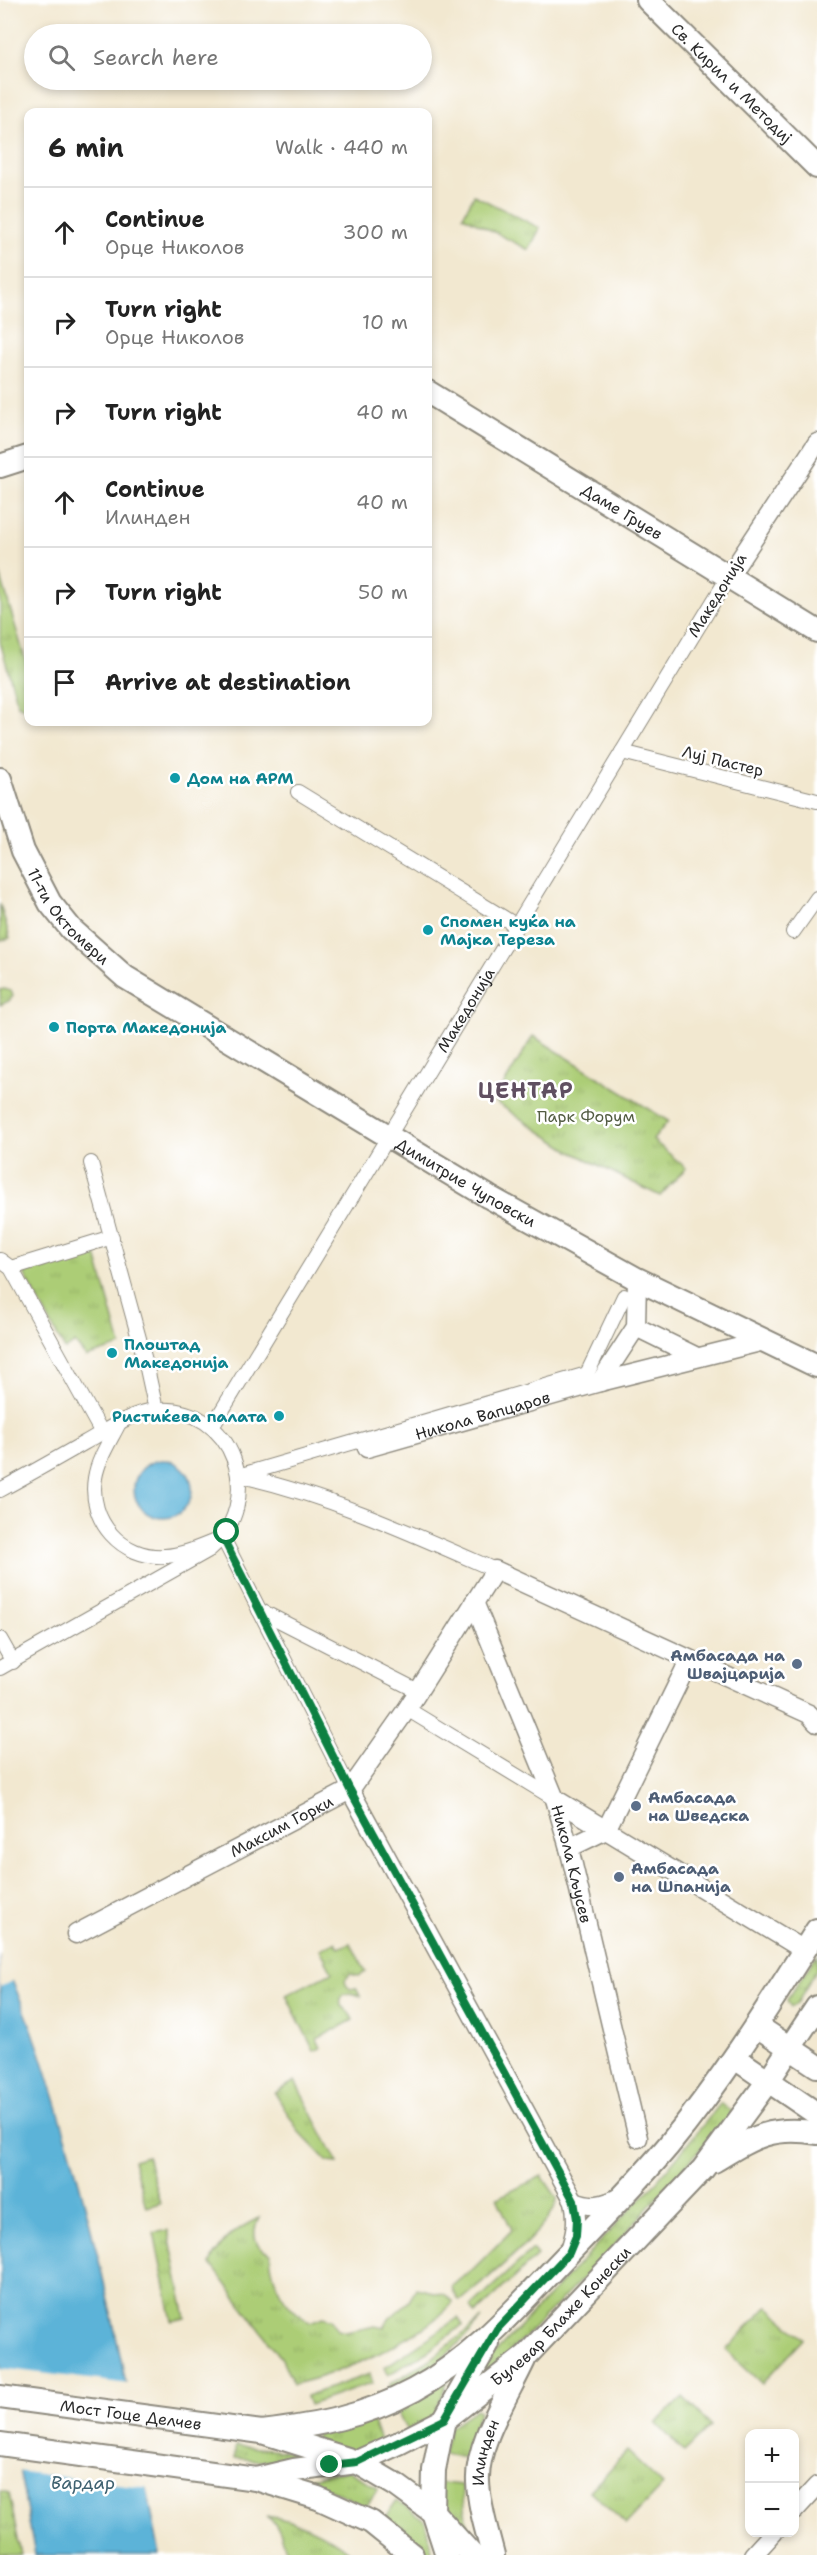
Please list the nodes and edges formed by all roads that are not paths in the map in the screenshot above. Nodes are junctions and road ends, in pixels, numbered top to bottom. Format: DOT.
graph roads {
  1 [pos="648,0"];
  2 [pos="817,167"];
  3 [pos="432,394"];
  4 [pos="817,443"];
  5 [pos="24,458"];
  6 [pos="0,466"];
  7 [pos="729,576"];
  8 [pos="817,631"];
  9 [pos="622,752"];
  10 [pos="0,779"];
  11 [pos="298,792"];
  12 [pos="817,801"];
  13 [pos="817,898"];
  14 [pos="517,926"];
  15 [pos="793,932"];
  16 [pos="125,976"];
  17 [pos="389,1137"];
  18 [pos="91,1163"];
  19 [pos="112,1237"];
  20 [pos="6,1264"];
  21 [pos="631,1288"];
  22 [pos="636,1327"];
  23 [pos="764,1341"];
  24 [pos="697,1357"];
  25 [pos="817,1366"];
  26 [pos="600,1382"];
  27 [pos="156,1410"];
  28 [pos="119,1423"];
  29 [pos="212,1428"];
  30 [pos="102,1433"];
  31 [pos="367,1448"];
  32 [pos="238,1476"];
  33 [pos="0,1490"];
  34 [pos="223,1538"];
  35 [pos="495,1570"];
  36 [pos="474,1602"];
  37 [pos="259,1610"];
  38 [pos="0,1638"];
  39 [pos="13,1662"];
  40 [pos="688,1662"];
  41 [pos="0,1668"];
  42 [pos="418,1690"];
  43 [pos="407,1709"];
  44 [pos="814,1717"];
  45 [pos="350,1790"];
  46 [pos="555,1799"];
  47 [pos="606,1830"];
  48 [pos="569,1848"];
  49 [pos="817,1930"];
  50 [pos="76,1934"];
  51 [pos="804,1950"];
  52 [pos="817,2007"];
  53 [pos="757,2026"];
  54 [pos="790,2048"];
  55 [pos="735,2058"];
  56 [pos="817,2066"];
  57 [pos="768,2081"];
  58 [pos="817,2114"];
  59 [pos="817,2133"];
  60 [pos="638,2138"];
  61 [pos="703,2169"];
  62 [pos="621,2196"];
  63 [pos="574,2201"];
  64 [pos="569,2253"];
  65 [pos="497,2329"];
  66 [pos="526,2356"];
  67 [pos="0,2397"];
  68 [pos="444,2420"];
  69 [pos="262,2432"];
  70 [pos="0,2444"];
  71 [pos="357,2462"];
  72 [pos="256,2479"];
  73 [pos="817,2487"];
  74 [pos="799,2507"];
  75 [pos="433,2512"];
  76 [pos="769,2537"];
  77 [pos="412,2555"];
  78 [pos="447,2555"];
  79 [pos="472,2555"];
  80 [pos="493,2555"];
  81 [pos="753,2555"];
  1 -- 2 [label="street, Св. Кирил и Методиј"];
  3 -- 7 [label="street, Даме Груев"];
  4 -- 7 [label="street, Македонија"];
  5 -- 6 [label="street"];
  7 -- 8 [label="street, Даме Груев"];
  7 -- 9 [label="street, Македонија"];
  9 -- 12 [label="street, Луј Пастер"];
  9 -- 14 [label="street, Македонија"];
  10 -- 16 [label="street, 11-ти Октомври"];
  11 -- 14 [label="street"];
  13 -- 15 [label="street"];
  14 -- 17 [label="street, Македонија"];
  16 -- 17 [label="street, Димитрие Чуповски"];
  17 -- 21 [label="street, Димитрие Чуповски"];
  17 -- 29 [label="street, Македонија"];
  18 -- 19 [label="street"];
  19 -- 20 [label="street"];
  19 -- 27 [label="street"];
  20 -- 30 [label="street"];
  21 -- 22 [label="street"];
  21 -- 23 [label="street, Димитрие Чуповски"];
  21 -- 32 [label="street"];
  22 -- 24 [label="street"];
  22 -- 26 [label="street"];
  23 -- 24 [label="street, Никола Вапцаров"];
  23 -- 25 [label="street, Димитрие Чуповски"];
  24 -- 26 [label="street, Никола Вапцаров"];
  26 -- 31 [label="street, Никола Вапцаров"];
  27 -- 28 [label="street"];
  27 -- 29 [label="street"];
  28 -- 30 [label="street"];
  28 -- 34 [label="street"];
  29 -- 32 [label="street"];
  30 -- 33 [label="street"];
  32 -- 34 [label="street"];
  32 -- 35 [label="street"];
  34 -- 37 [label="street"];
  34 -- 39 [label="street"];
  35 -- 36 [label="street, Максим Горки"];
  35 -- 40 [label="street"];
  36 -- 42 [label="street, Максим Горки"];
  36 -- 46 [label="street, Никола Кљусев"];
  37 -- 42 [label="street"];
  37 -- 45 [label="street"];
  38 -- 39 [label="street"];
  39 -- 41 [label="street"];
  40 -- 44 [label="street"];
  40 -- 47 [label="street"];
  42 -- 43 [label="street, Максим Горки"];
  43 -- 45 [label="street, Максим Горки"];
  43 -- 46 [label="street"];
  45 -- 50 [label="street, Максим Горки"];
  45 -- 63 [label="street"];
  46 -- 47 [label="street"];
  46 -- 48 [label="street, Никола Кљусев"];
  47 -- 48 [label="street"];
  47 -- 51 [label="street"];
  48 -- 60 [label="street, Никола Кљусев"];
  49 -- 51 [label="street"];
  51 -- 53 [label="street"];
  52 -- 54 [label="street, Булевар Блаже Конески"];
  53 -- 54 [label="street"];
  53 -- 55 [label="street"];
  54 -- 56 [label="street"];
  54 -- 57 [label="street, Булевар Блаже Конески"];
  55 -- 57 [label="street"];
  55 -- 62 [label="street"];
  57 -- 58 [label="street"];
  57 -- 61 [label="street, Булевар Блаже Конески"];
  59 -- 61 [label="street"];
  61 -- 66 [label="street, Булевар Блаже Конески"];
  62 -- 63 [label="street"];
  62 -- 64 [label="street"];
  63 -- 64 [label="street"];
  64 -- 65 [label="street"];
  65 -- 68 [label="street"];
  65 -- 69 [label="street"];
  66 -- 68 [label="street, Булевар Блаже Конески"];
  66 -- 80 [label="street, Илинден"];
  67 -- 69 [label="street, Мост Гоце Делчев"];
  68 -- 71 [label="street, Булевар Блаже Конески"];
  68 -- 75 [label="street"];
  69 -- 71 [label="street"];
  70 -- 72 [label="street"];
  71 -- 72 [label="street, Булевар Блаже Конески"];
  71 -- 75 [label="street"];
  72 -- 77 [label="street"];
  73 -- 74 [label="street"];
  75 -- 78 [label="street"];
  75 -- 79 [label="street"];
  76 -- 81 [label="street"];
}
